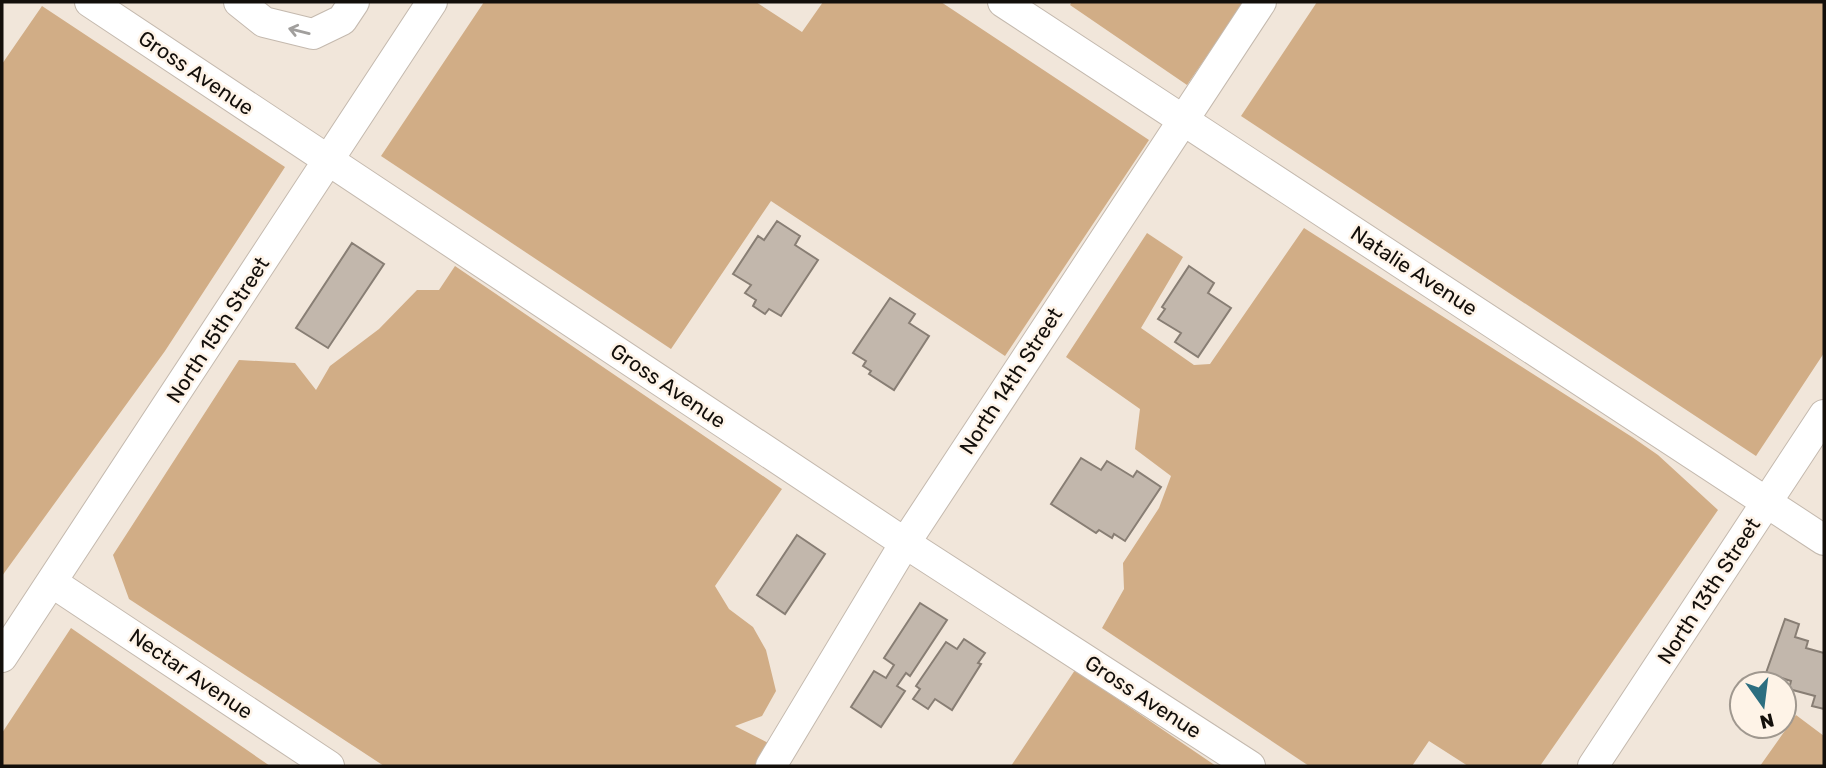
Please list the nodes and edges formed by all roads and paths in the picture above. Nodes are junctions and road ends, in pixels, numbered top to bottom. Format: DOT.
graph roads {
  1 [pos="90,2"];
  2 [pos="239,2"];
  3 [pos="354,2"];
  4 [pos="432,2"];
  5 [pos="1003,2"];
  6 [pos="1261,2"];
  7 [pos="1184,120"];
  8 [pos="328,161"];
  9 [pos="1824,415"];
  10 [pos="1767,502"];
  11 [pos="1824,540"];
  12 [pos="905,543"];
  13 [pos="53,583"];
  14 [pos="2,657"];
  15 [pos="329,766"];
  16 [pos="771,766"];
  17 [pos="1250,766"];
  18 [pos="1593,766"];
  1 -- 8 [label="street, Gross Avenue"];
  3 -- 2 [label="street, one-way"];
  4 -- 8 [label="street, North 15th Street"];
  5 -- 7 [label="street, Natalie Avenue"];
  6 -- 7 [label="street, North 14th Street"];
  7 -- 10 [label="street, Natalie Avenue"];
  7 -- 12 [label="street, North 14th Street"];
  8 -- 12 [label="street, Gross Avenue"];
  8 -- 13 [label="street, North 15th Street"];
  9 -- 10 [label="street, North 13th Street"];
  10 -- 11 [label="street, Natalie Avenue"];
  10 -- 18 [label="street, North 13th Street"];
  12 -- 16 [label="street, North 14th Street"];
  12 -- 17 [label="street, Gross Avenue"];
  13 -- 14 [label="street, North 15th Street"];
  13 -- 15 [label="street, Nectar Avenue"];
}
